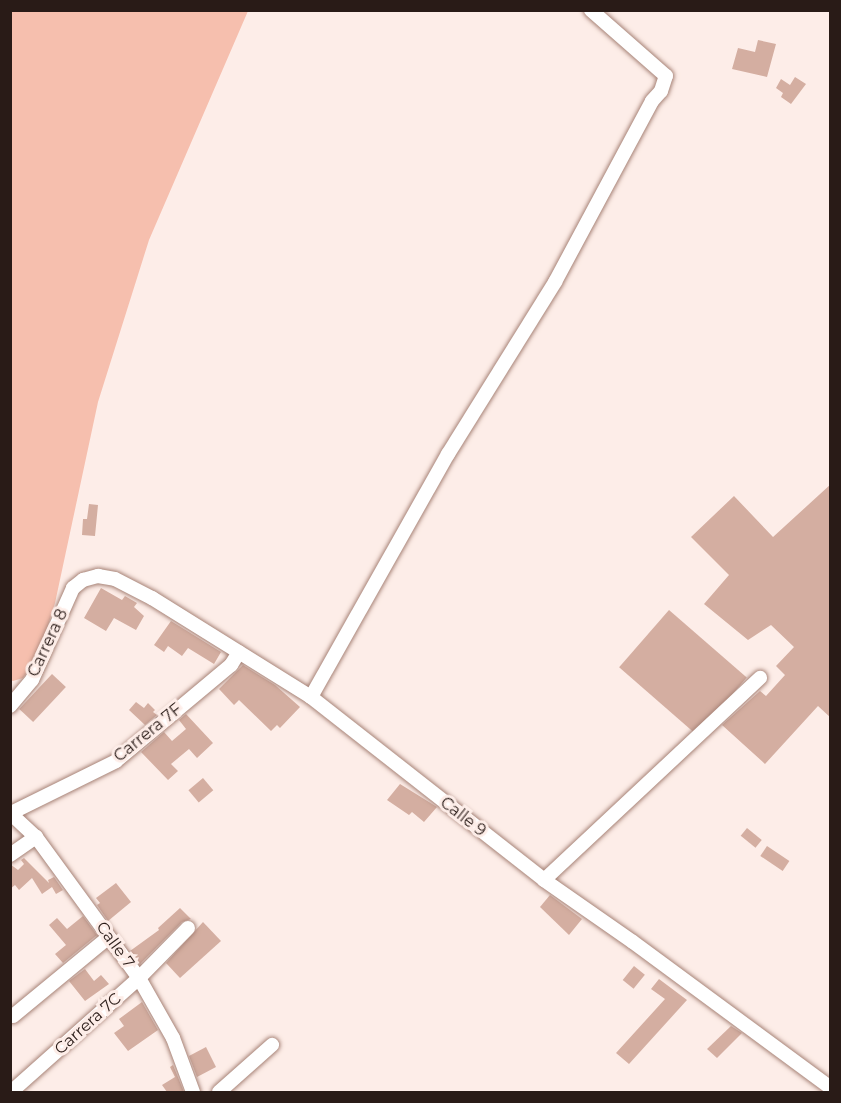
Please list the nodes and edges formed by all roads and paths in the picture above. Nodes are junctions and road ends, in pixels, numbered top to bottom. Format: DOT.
graph roads {
  1 [pos="591,10"];
  2 [pos="83,580"];
  3 [pos="239,652"];
  4 [pos="760,678"];
  5 [pos="311,697"];
  6 [pos="10,706"];
  7 [pos="11,813"];
  8 [pos="36,837"];
  9 [pos="10,855"];
  10 [pos="544,880"];
  11 [pos="188,928"];
  12 [pos="109,937"];
  13 [pos="139,978"];
  14 [pos="13,1016"];
  15 [pos="272,1045"];
  16 [pos="831,1087"];
  17 [pos="11,1092"];
  18 [pos="193,1092"];
  19 [pos="219,1092"];
  1 -- 5 [label="street"];
  2 -- 3 [label="street, Calle 9"];
  2 -- 6 [label="street, Carrera 8"];
  3 -- 5 [label="street, Calle 9"];
  3 -- 7 [label="street, Carrera 7F"];
  4 -- 10 [label="street"];
  5 -- 10 [label="street, Calle 9"];
  7 -- 8 [label="street, Calle 7"];
  8 -- 9 [label="street"];
  8 -- 12 [label="street, Calle 7"];
  10 -- 16 [label="street, Calle 9"];
  11 -- 13 [label="street, Carrera 7C"];
  12 -- 13 [label="street, Calle 7"];
  12 -- 14 [label="street"];
  13 -- 17 [label="street, Carrera 7C"];
  13 -- 18 [label="street, Calle 7"];
  15 -- 19 [label="street"];
}
